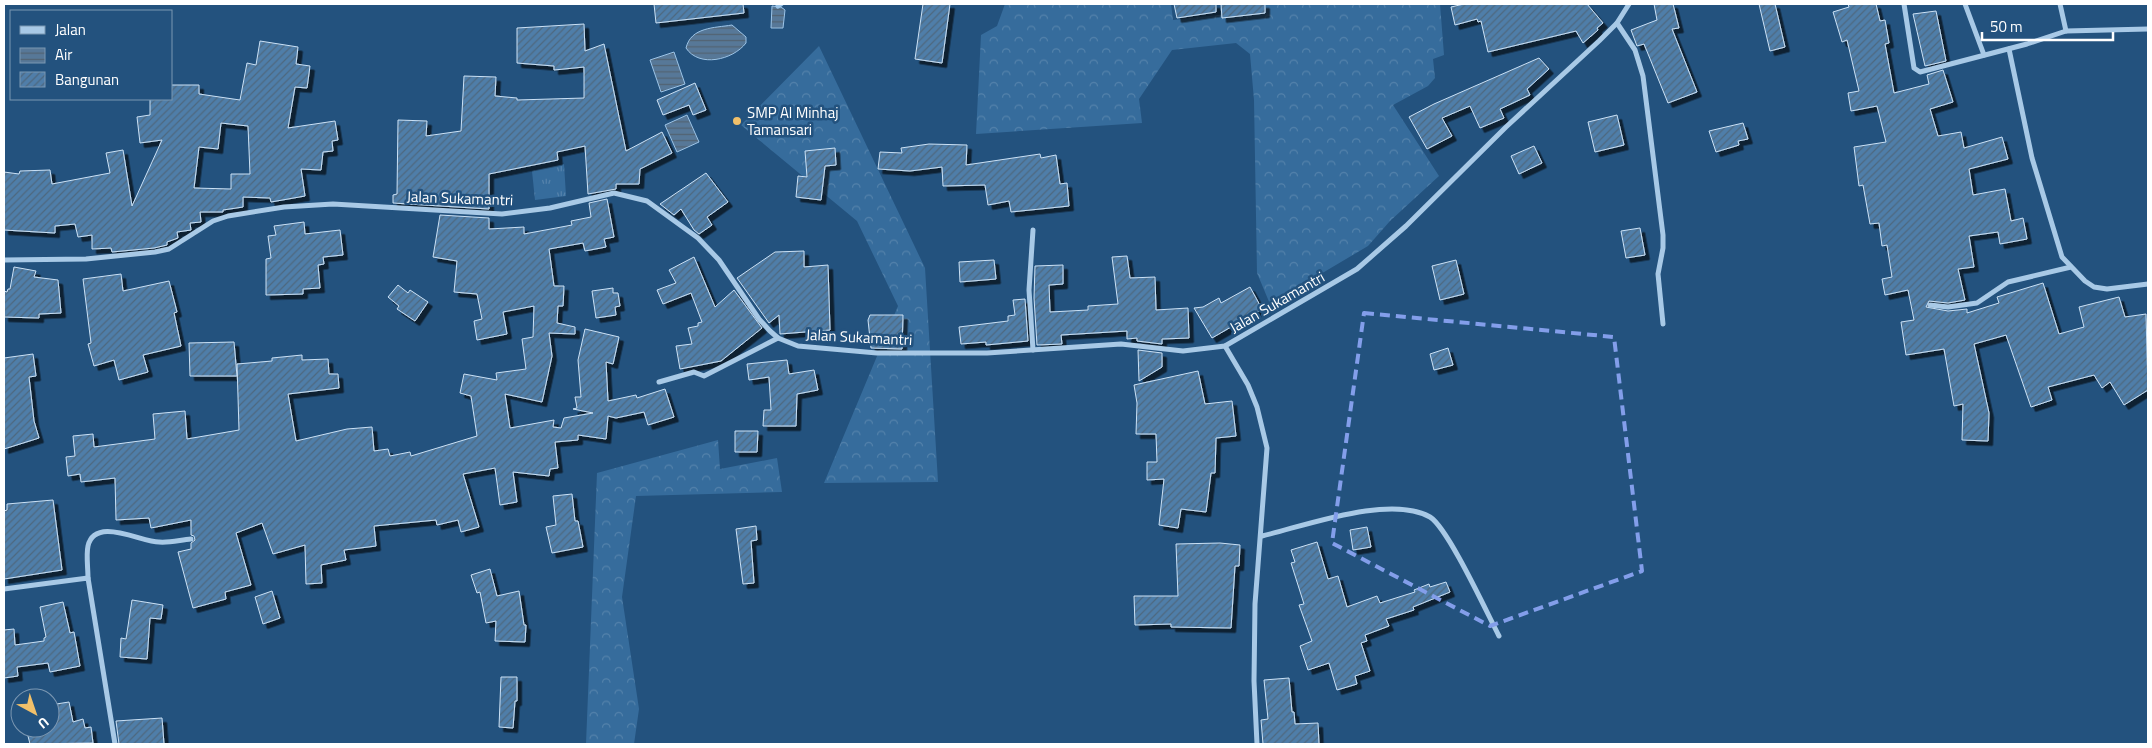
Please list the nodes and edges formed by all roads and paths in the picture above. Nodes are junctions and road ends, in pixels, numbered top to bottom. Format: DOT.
graph roads {
  1 [pos="1629,4"];
  2 [pos="1904,4"];
  3 [pos="1965,4"];
  4 [pos="2060,4"];
  5 [pos="1617,23"];
  6 [pos="2148,29"];
  7 [pos="2066,32"];
  8 [pos="2009,49"];
  9 [pos="1984,55"];
  10 [pos="1033,230"];
  11 [pos="4,260"];
  12 [pos="2071,267"];
  13 [pos="2148,284"];
  14 [pos="1930,306"];
  15 [pos="1663,324"];
  16 [pos="778,338"];
  17 [pos="1225,346"];
  18 [pos="1033,350"];
  19 [pos="659,382"];
  20 [pos="1262,536"];
  21 [pos="190,539"];
  22 [pos="88,578"];
  23 [pos="4,589"];
  24 [pos="1499,636"];
  25 [pos="115,744"];
  26 [pos="1257,744"];
  1 -- 5 [label="street, Jalan Sukamantri"];
  2 -- 9 [label="street"];
  3 -- 9 [label="street"];
  4 -- 7 [label="street"];
  5 -- 15 [label="street"];
  5 -- 17 [label="street, Jalan Sukamantri"];
  6 -- 7 [label="street"];
  7 -- 8 [label="street"];
  8 -- 9 [label="street"];
  8 -- 12 [label="street"];
  10 -- 18 [label="street"];
  11 -- 16 [label="street, Jalan Sukamantri"];
  12 -- 13 [label="street"];
  12 -- 14 [label="street"];
  16 -- 18 [label="street, Jalan Sukamantri"];
  16 -- 19 [label="street"];
  17 -- 18 [label="street, Jalan Sukamantri"];
  17 -- 20 [label="street"];
  20 -- 24 [label="street"];
  20 -- 26 [label="street"];
  21 -- 22 [label="street"];
  22 -- 23 [label="street"];
  22 -- 25 [label="street"];
}
